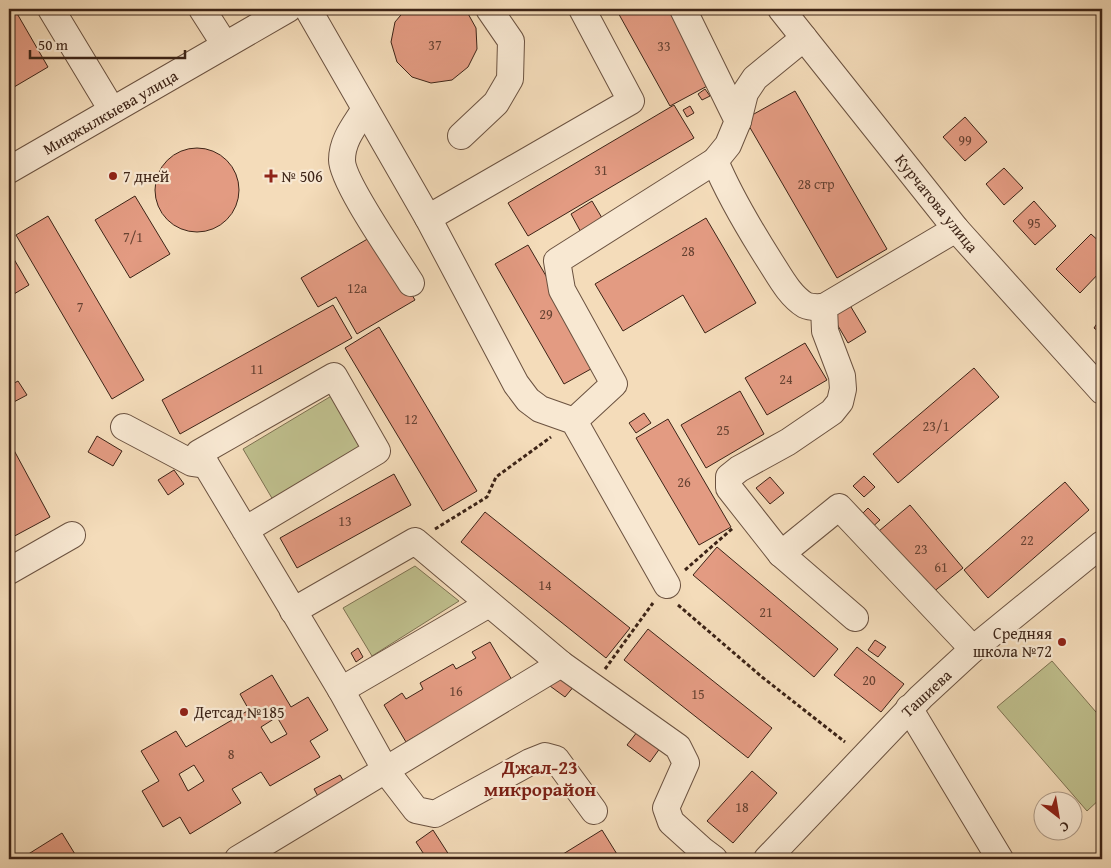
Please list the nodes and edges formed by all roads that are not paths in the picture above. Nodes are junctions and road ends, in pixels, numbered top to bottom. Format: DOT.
graph roads {
  1 [pos="51,9"];
  2 [pos="202,9"];
  3 [pos="288,9"];
  4 [pos="308,9"];
  5 [pos="490,9"];
  6 [pos="582,9"];
  7 [pos="683,9"];
  8 [pos="781,9"];
  9 [pos="804,38"];
  10 [pos="225,45"];
  11 [pos="365,109"];
  12 [pos="112,110"];
  13 [pos="738,121"];
  14 [pos="461,136"];
  15 [pos="715,161"];
  16 [pos="9,170"];
  17 [pos="428,218"];
  18 [pos="956,229"];
  19 [pos="412,282"];
  20 [pos="824,306"];
  21 [pos="1102,391"];
  22 [pos="574,421"];
  23 [pos="124,427"];
  24 [pos="206,465"];
  25 [pos="245,530"];
  26 [pos="72,535"];
  27 [pos="1102,544"];
  28 [pos="781,554"];
  29 [pos="9,571"];
  30 [pos="667,585"];
  31 [pos="489,604"];
  32 [pos="294,611"];
  33 [pos="854,618"];
  34 [pos="974,649"];
  35 [pos="561,664"];
  36 [pos="342,690"];
  37 [pos="909,708"];
  38 [pos="386,771"];
  39 [pos="594,811"];
  40 [pos="238,859"];
  41 [pos="714,859"];
  42 [pos="768,859"];
  43 [pos="1000,859"];
  1 -- 12 [label="street"];
  2 -- 10 [label="street"];
  3 -- 10 [label="street, Миңжылкыева улица"];
  4 -- 11 [label="street"];
  5 -- 14 [label="street"];
  6 -- 17 [label="street"];
  7 -- 13 [label="street"];
  8 -- 9 [label="street, Курчатова улица"];
  9 -- 13 [label="street"];
  9 -- 18 [label="street, Курчатова улица"];
  10 -- 12 [label="street, Миңжылкыева улица"];
  11 -- 17 [label="street"];
  11 -- 19 [label="street"];
  12 -- 16 [label="street, Миңжылкыева улица"];
  13 -- 15 [label="street"];
  15 -- 20 [label="street"];
  15 -- 22 [label="street"];
  17 -- 22 [label="street"];
  18 -- 20 [label="street"];
  18 -- 21 [label="street, Курчатова улица"];
  20 -- 28 [label="street"];
  22 -- 30 [label="street"];
  23 -- 24 [label="street"];
  24 -- 25 [label="street"];
  24 -- 25 [label="street"];
  25 -- 32 [label="street"];
  26 -- 29 [label="street"];
  27 -- 34 [label="street, Ташиева"];
  28 -- 33 [label="street"];
  28 -- 34 [label="street"];
  31 -- 32 [label="street"];
  31 -- 35 [label="street"];
  31 -- 36 [label="street"];
  32 -- 36 [label="street"];
  34 -- 37 [label="street, Ташиева"];
  35 -- 38 [label="street"];
  35 -- 41 [label="street"];
  36 -- 38 [label="street"];
  37 -- 42 [label="street, Ташиева"];
  37 -- 43 [label="street"];
  38 -- 39 [label="street"];
  38 -- 40 [label="street"];
}
